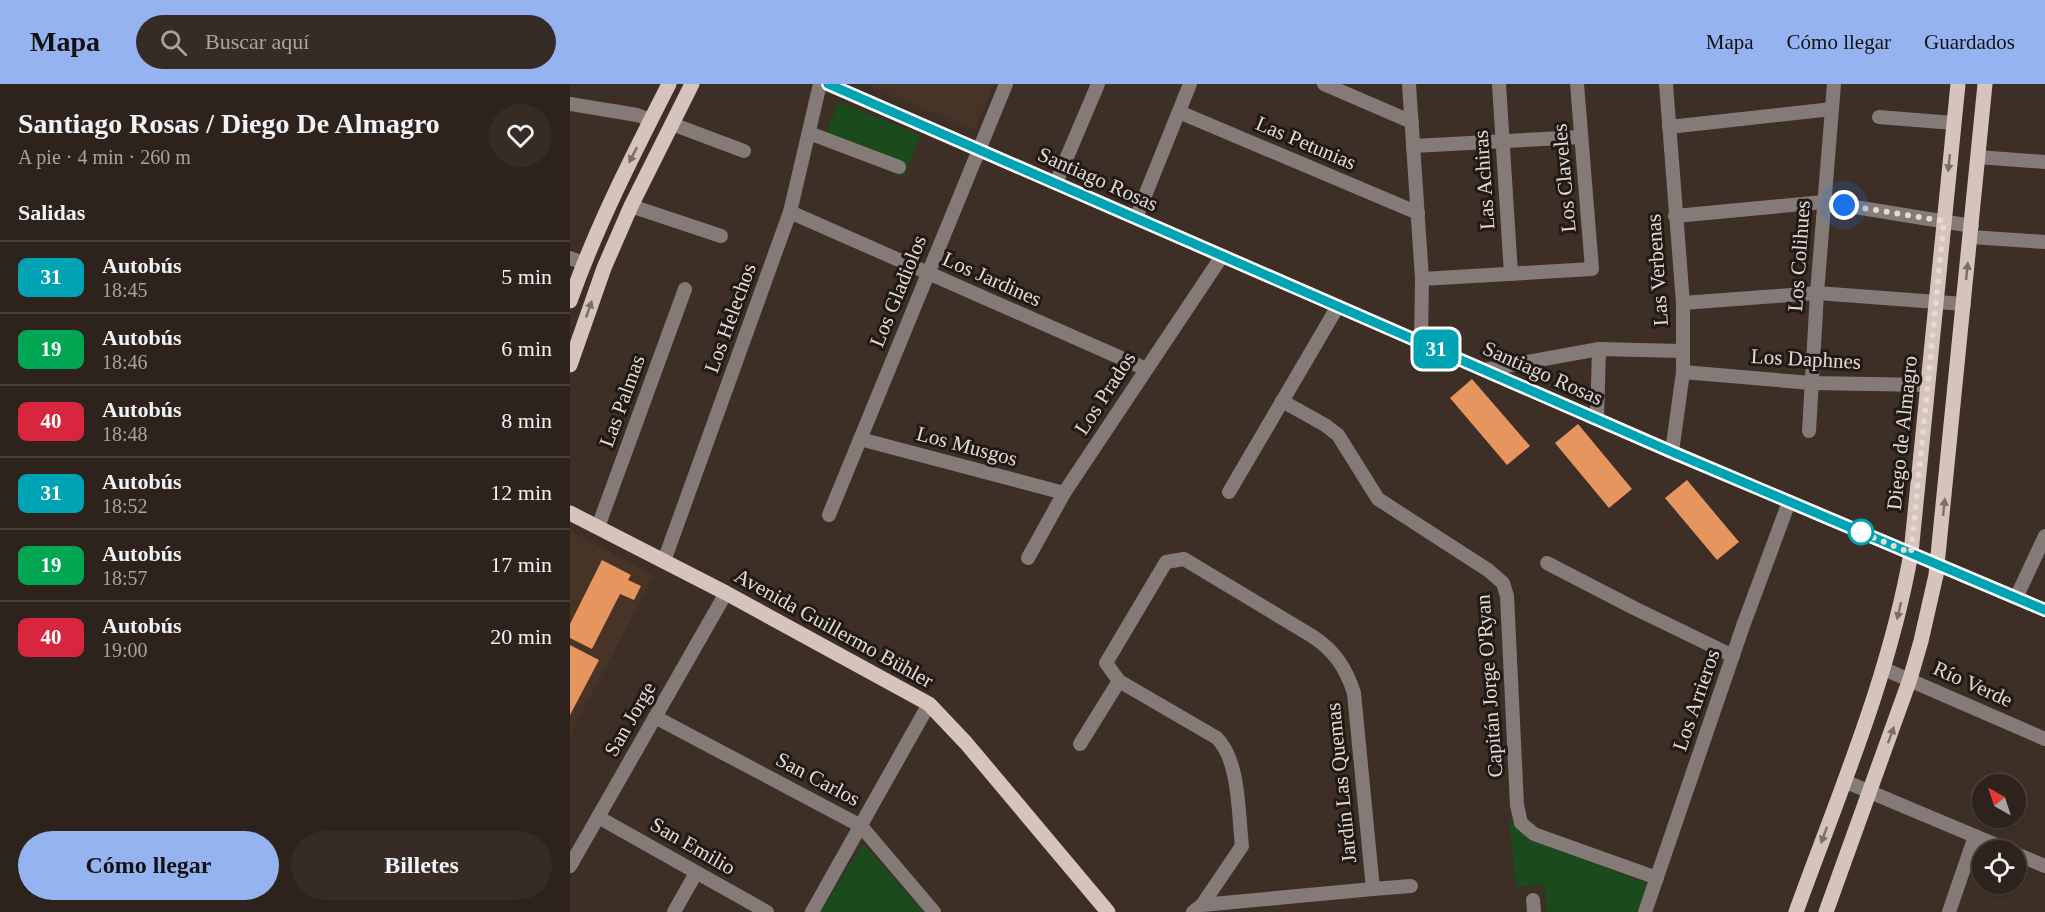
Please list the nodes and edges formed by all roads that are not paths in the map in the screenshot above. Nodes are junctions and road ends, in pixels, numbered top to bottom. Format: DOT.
graph roads {
  1 [pos="669,84"];
  2 [pos="692,84"];
  3 [pos="820,84"];
  4 [pos="828,84"];
  5 [pos="1006,84"];
  6 [pos="1098,84"];
  7 [pos="1190,84"];
  8 [pos="1324,84"];
  9 [pos="1409,84"];
  10 [pos="1499,84"];
  11 [pos="1577,84"];
  12 [pos="1666,84"];
  13 [pos="1834,84"];
  14 [pos="1958,84"];
  15 [pos="1985,84"];
  16 [pos="570,104"];
  17 [pos="1832,109"];
  18 [pos="1179,112"];
  19 [pos="1879,117"];
  20 [pos="1412,122"];
  21 [pos="1953,123"];
  22 [pos="648,126"];
  23 [pos="1669,127"];
  24 [pos="669,131"];
  25 [pos="809,133"];
  26 [pos="1581,137"];
  27 [pos="1502,142"];
  28 [pos="1413,146"];
  29 [pos="979,150"];
  30 [pos="744,151"];
  31 [pos="1978,157"];
  32 [pos="2045,162"];
  33 [pos="899,167"];
  34 [pos="1056,183"];
  35 [pos="1824,202"];
  36 [pos="631,206"];
  37 [pos="790,212"];
  38 [pos="1418,213"];
  39 [pos="1675,216"];
  40 [pos="1136,218"];
  41 [pos="1944,221"];
  42 [pos="1971,231"];
  43 [pos="721,236"];
  44 [pos="593,241"];
  45 [pos="2045,242"];
  46 [pos="613,247"];
  47 [pos="1222,256"];
  48 [pos="577,261"];
  49 [pos="928,274"];
  50 [pos="1511,274"];
  51 [pos="1422,279"];
  52 [pos="685,289"];
  53 [pos="1817,293"];
  54 [pos="570,301"];
  55 [pos="1936,302"];
  56 [pos="1683,303"];
  57 [pos="1964,304"];
  58 [pos="1338,306"];
  59 [pos="1421,343"];
  60 [pos="1599,349"];
  61 [pos="1682,351"];
  62 [pos="570,365"];
  63 [pos="1146,369"];
  64 [pos="1484,370"];
  65 [pos="1683,372"];
  66 [pos="1811,382"];
  67 [pos="1928,385"];
  68 [pos="1282,401"];
  69 [pos="1597,419"];
  70 [pos="1809,431"];
  71 [pos="860,439"];
  72 [pos="1672,452"];
  73 [pos="1229,492"];
  74 [pos="1064,493"];
  75 [pos="1789,502"];
  76 [pos="570,513"];
  77 [pos="829,515"];
  78 [pos="598,527"];
  79 [pos="2045,536"];
  80 [pos="1911,553"];
  81 [pos="1028,558"];
  82 [pos="664,561"];
  83 [pos="1547,563"];
  84 [pos="1938,565"];
  85 [pos="726,593"];
  86 [pos="2016,598"];
  87 [pos="2045,610"];
  88 [pos="1733,656"];
  89 [pos="1884,669"];
  90 [pos="1910,680"];
  91 [pos="1119,681"];
  92 [pos="929,704"];
  93 [pos="655,717"];
  94 [pos="2045,739"];
  95 [pos="1080,744"];
  96 [pos="1844,780"];
  97 [pos="1870,790"];
  98 [pos="598,817"];
  99 [pos="861,826"];
  100 [pos="1975,836"];
  101 [pos="1984,840"];
  102 [pos="2026,858"];
  103 [pos="570,866"];
  104 [pos="2045,866"];
  105 [pos="696,873"];
  106 [pos="1657,879"];
  107 [pos="1411,886"];
  108 [pos="1373,889"];
  109 [pos="1197,908"];
  110 [pos="675,912"];
  111 [pos="767,912"];
  112 [pos="812,912"];
  113 [pos="934,912"];
  114 [pos="1108,912"];
  115 [pos="1645,912"];
  116 [pos="1796,912"];
  117 [pos="1826,912"];
  118 [pos="1949,912"];
  1 -- 22 [label="main road"];
  2 -- 24 [label="main road"];
  3 -- 25 [label="street, Los Helechos"];
  4 -- 29 [label="street, Santiago Rosas"];
  5 -- 29 [label="street, Los Gladiolos"];
  6 -- 34 [label="street"];
  7 -- 18 [label="street"];
  8 -- 20 [label="street"];
  9 -- 20 [label="street"];
  10 -- 27 [label="street, Las Achiras"];
  11 -- 26 [label="street, Los Claveles"];
  12 -- 23 [label="street, Las Verbenas"];
  13 -- 17 [label="street, Los Colihues"];
  14 -- 21 [label="main road, Diego de Almagro"];
  15 -- 31 [label="main road"];
  16 -- 22 [label="street"];
  17 -- 23 [label="street"];
  17 -- 35 [label="street, Los Colihues"];
  18 -- 38 [label="street, Las Petunias"];
  18 -- 40 [label="street"];
  19 -- 21 [label="street"];
  20 -- 28 [label="street"];
  21 -- 41 [label="main road, Diego de Almagro, one-way"];
  22 -- 24 [label="main road"];
  22 -- 44 [label="main road, one-way"];
  23 -- 39 [label="street, Las Verbenas"];
  24 -- 30 [label="street"];
  24 -- 36 [label="main road"];
  25 -- 33 [label="street"];
  25 -- 37 [label="street, Los Helechos"];
  26 -- 27 [label="street"];
  26 -- 50 [label="street, Los Claveles"];
  27 -- 28 [label="street"];
  27 -- 50 [label="street, Las Achiras"];
  28 -- 38 [label="street"];
  29 -- 34 [label="street, Santiago Rosas"];
  29 -- 49 [label="street, Los Gladiolos"];
  31 -- 32 [label="street"];
  31 -- 42 [label="main road"];
  34 -- 40 [label="street, Santiago Rosas"];
  35 -- 39 [label="street"];
  35 -- 41 [label="street"];
  35 -- 53 [label="street, Los Colihues"];
  36 -- 43 [label="street"];
  36 -- 46 [label="main road"];
  37 -- 49 [label="street, Los Jardines"];
  37 -- 82 [label="street, Los Helechos"];
  38 -- 51 [label="street"];
  39 -- 56 [label="street, Las Verbenas"];
  40 -- 47 [label="street, Santiago Rosas"];
  41 -- 42 [label="street"];
  41 -- 55 [label="main road, Diego de Almagro"];
  42 -- 45 [label="street"];
  57 -- 42 [label="main road, one-way"];
  44 -- 46 [label="main road"];
  44 -- 48 [label="main road"];
  62 -- 46 [label="main road, one-way"];
  47 -- 58 [label="street, Santiago Rosas"];
  47 -- 63 [label="street, Los Prados"];
  48 -- 54 [label="main road"];
  49 -- 63 [label="street, Los Jardines"];
  49 -- 71 [label="street, Los Gladiolos"];
  50 -- 51 [label="street"];
  51 -- 59 [label="street"];
  52 -- 78 [label="street, Las Palmas"];
  53 -- 55 [label="street"];
  53 -- 56 [label="street"];
  53 -- 66 [label="street, Los Colihues"];
  55 -- 57 [label="street"];
  55 -- 67 [label="main road, Diego de Almagro"];
  56 -- 61 [label="street, Las Verbenas"];
  84 -- 57 [label="main road, one-way"];
  58 -- 59 [label="street, Santiago Rosas"];
  58 -- 68 [label="street"];
  59 -- 64 [label="street, Santiago Rosas"];
  60 -- 61 [label="street"];
  60 -- 64 [label="street"];
  60 -- 69 [label="street"];
  61 -- 65 [label="street, Las Verbenas"];
  63 -- 74 [label="street, Los Prados"];
  64 -- 69 [label="street, Santiago Rosas"];
  65 -- 66 [label="street, Los Daphnes"];
  65 -- 72 [label="street, Las Verbenas"];
  66 -- 67 [label="street, Los Daphnes"];
  66 -- 70 [label="street, Los Colihues"];
  67 -- 80 [label="main road, Diego de Almagro"];
  68 -- 73 [label="street"];
  68 -- 106 [label="street, Capitán Jorge O'Ryan"];
  69 -- 72 [label="street, Santiago Rosas"];
  71 -- 74 [label="street, Los Musgos"];
  71 -- 77 [label="street, Los Gladiolos"];
  72 -- 75 [label="street, Santiago Rosas"];
  74 -- 81 [label="street, Los Prados"];
  75 -- 80 [label="street, Santiago Rosas"];
  75 -- 88 [label="street, Los Arrieros"];
  76 -- 78 [label="main road, Avenida Guillermo Bühler"];
  78 -- 82 [label="main road, Avenida Guillermo Bühler"];
  79 -- 86 [label="street"];
  80 -- 84 [label="street, Santiago Rosas"];
  80 -- 89 [label="main road, Diego de Almagro, one-way"];
  82 -- 85 [label="main road, Avenida Guillermo Bühler"];
  83 -- 88 [label="street"];
  84 -- 86 [label="street, Santiago Rosas"];
  84 -- 90 [label="main road"];
  85 -- 92 [label="main road, Avenida Guillermo Bühler"];
  85 -- 93 [label="street, San Jorge"];
  86 -- 87 [label="street, Santiago Rosas"];
  88 -- 106 [label="street, Los Arrieros"];
  89 -- 90 [label="street, Río Verde"];
  89 -- 96 [label="main road, Diego de Almagro"];
  90 -- 94 [label="street, Río Verde"];
  97 -- 90 [label="main road, one-way"];
  91 -- 95 [label="street"];
  91 -- 108 [label="street, Jardín Las Quemas"];
  91 -- 109 [label="street, Jardín Las Quemas"];
  92 -- 99 [label="street"];
  92 -- 114 [label="main road, Avenida Guillermo Bühler"];
  93 -- 98 [label="street, San Jorge"];
  93 -- 99 [label="street, San Carlos"];
  96 -- 97 [label="street"];
  96 -- 116 [label="main road, Diego de Almagro, one-way"];
  97 -- 100 [label="street"];
  97 -- 117 [label="main road"];
  98 -- 103 [label="street, San Jorge"];
  98 -- 105 [label="street, San Emilio"];
  99 -- 112 [label="street"];
  99 -- 113 [label="street, San Carlos"];
  100 -- 101 [label="street"];
  100 -- 118 [label="street"];
  102 -- 104 [label="street"];
  105 -- 110 [label="street"];
  105 -- 111 [label="street, San Emilio"];
  106 -- 115 [label="street, Los Arrieros"];
  107 -- 108 [label="street, Jardín Las Quemas"];
  108 -- 109 [label="street, Jardín Las Quemas"];
}
